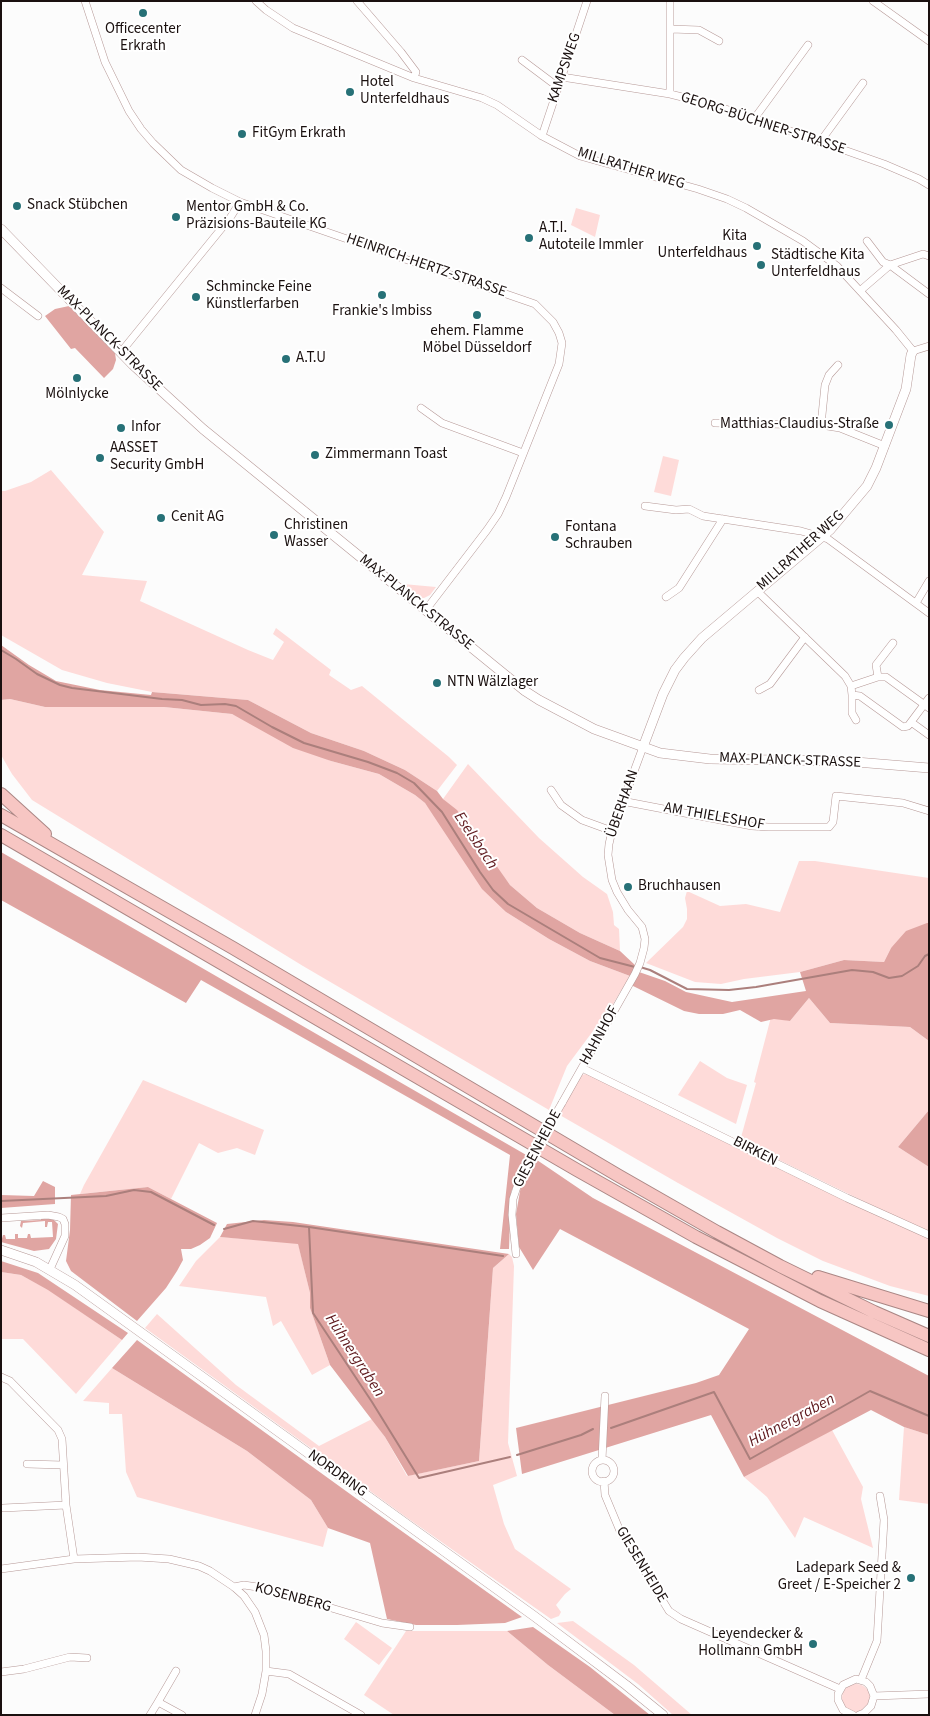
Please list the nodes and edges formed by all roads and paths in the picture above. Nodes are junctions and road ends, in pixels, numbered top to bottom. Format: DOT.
graph roads {
  1 [pos="85,1"];
  2 [pos="256,1"];
  3 [pos="356,1"];
  4 [pos="587,1"];
  5 [pos="670,1"];
  6 [pos="874,1"];
  7 [pos="671,29"];
  8 [pos="719,41"];
  9 [pos="929,41"];
  10 [pos="808,45"];
  11 [pos="522,60"];
  12 [pos="562,77"];
  13 [pos="414,78"];
  14 [pos="863,83"];
  15 [pos="558,87"];
  16 [pos="670,94"];
  17 [pos="754,119"];
  18 [pos="542,136"];
  19 [pos="820,142"];
  20 [pos="929,185"];
  21 [pos="240,202"];
  22 [pos="1,229"];
  23 [pos="867,241"];
  24 [pos="929,256"];
  25 [pos="890,265"];
  26 [pos="1,288"];
  27 [pos="861,290"];
  28 [pos="929,294"];
  29 [pos="38,316"];
  30 [pos="929,346"];
  31 [pos="913,351"];
  32 [pos="121,352"];
  33 [pos="838,365"];
  34 [pos="421,408"];
  35 [pos="715,423"];
  36 [pos="821,425"];
  37 [pos="885,446"];
  38 [pos="523,453"];
  39 [pos="644,506"];
  40 [pos="723,519"];
  41 [pos="822,537"];
  42 [pos="929,581"];
  43 [pos="757,591"];
  44 [pos="666,597"];
  45 [pos="916,603"];
  46 [pos="425,611"];
  47 [pos="929,613"];
  48 [pos="806,637"];
  49 [pos="893,643"];
  50 [pos="878,677"];
  51 [pos="851,686"];
  52 [pos="759,690"];
  53 [pos="852,695"];
  54 [pos="929,698"];
  55 [pos="926,706"];
  56 [pos="856,720"];
  57 [pos="911,722"];
  58 [pos="929,724"];
  59 [pos="926,733"];
  60 [pos="643,747"];
  61 [pos="929,768"];
  62 [pos="551,790"];
  63 [pos="1,794"];
  64 [pos="622,801"];
  65 [pos="929,811"];
  66 [pos="1,815"];
  67 [pos="612,832"];
  68 [pos="1,835"];
  69 [pos="1,840"];
  70 [pos="69,855"];
  71 [pos="41,858"];
  72 [pos="639,966"];
  73 [pos="582,1068"];
  74 [pos="562,1103"];
  75 [pos="1,1218"];
  76 [pos="929,1235"];
  77 [pos="1,1250"];
  78 [pos="516,1254"];
  79 [pos="780,1266"];
  80 [pos="50,1269"];
  81 [pos="929,1312"];
  82 [pos="929,1336"];
  83 [pos="903,1339"];
  84 [pos="929,1350"];
  85 [pos="929,1356"];
  86 [pos="1,1377"];
  87 [pos="605,1396"];
  88 [pos="602,1460"];
  89 [pos="27,1464"];
  90 [pos="63,1465"];
  91 [pos="604,1482"];
  92 [pos="880,1496"];
  93 [pos="66,1505"];
  94 [pos="3,1508"];
  95 [pos="74,1559"];
  96 [pos="1,1569"];
  97 [pos="234,1587"];
  98 [pos="410,1627"];
  99 [pos="87,1658"];
  100 [pos="176,1671"];
  101 [pos="266,1671"];
  102 [pos="1,1672"];
  103 [pos="861,1680"];
  104 [pos="840,1689"];
  105 [pos="929,1694"];
  106 [pos="874,1696"];
  107 [pos="158,1702"];
  108 [pos="863,1714"];
  109 [pos="150,1715"];
  110 [pos="182,1715"];
  111 [pos="255,1715"];
  112 [pos="361,1715"];
  113 [pos="662,1715"];
  114 [pos="853,1715"];
  1 -- 21 [label="street, HEINRICH-HERTZ-STRASSE"];
  2 -- 13 [label="street, MILLRATHER WEG"];
  3 -- 13 [label="street"];
  4 -- 12 [label="street, KAMPSWEG"];
  5 -- 7 [label="street"];
  6 -- 9 [label="street"];
  7 -- 8 [label="street"];
  7 -- 16 [label="street"];
  10 -- 17 [label="street"];
  11 -- 15 [label="street"];
  12 -- 15 [label="street, KAMPSWEG"];
  12 -- 16 [label="street, GEORG-BÜCHNER-STRASSE"];
  13 -- 18 [label="street, MILLRATHER WEG"];
  14 -- 19 [label="street"];
  15 -- 18 [label="street, KAMPSWEG"];
  16 -- 17 [label="street, GEORG-BÜCHNER-STRASSE"];
  17 -- 19 [label="street, GEORG-BÜCHNER-STRASSE"];
  18 -- 27 [label="street, MILLRATHER WEG"];
  19 -- 20 [label="street, GEORG-BÜCHNER-STRASSE"];
  21 -- 32 [label="street"];
  21 -- 38 [label="street, HEINRICH-HERTZ-STRASSE"];
  22 -- 32 [label="street, MAX-PLANCK-STRASSE"];
  23 -- 25 [label="street"];
  24 -- 25 [label="street"];
  25 -- 27 [label="street"];
  25 -- 28 [label="street"];
  26 -- 29 [label="street"];
  27 -- 31 [label="street, MILLRATHER WEG"];
  30 -- 31 [label="street"];
  31 -- 37 [label="street, MILLRATHER WEG"];
  32 -- 46 [label="street, MAX-PLANCK-STRASSE"];
  33 -- 36 [label="street"];
  34 -- 38 [label="street"];
  35 -- 36 [label="street"];
  36 -- 37 [label="street"];
  37 -- 41 [label="street, MILLRATHER WEG"];
  38 -- 46 [label="street, HEINRICH-HERTZ-STRASSE"];
  39 -- 40 [label="street"];
  40 -- 41 [label="street"];
  40 -- 44 [label="street"];
  41 -- 43 [label="street, MILLRATHER WEG"];
  41 -- 45 [label="street"];
  42 -- 45 [label="street"];
  43 -- 48 [label="street"];
  43 -- 60 [label="street, MILLRATHER WEG"];
  45 -- 47 [label="street"];
  46 -- 60 [label="street, MAX-PLANCK-STRASSE"];
  48 -- 51 [label="street"];
  48 -- 52 [label="street"];
  49 -- 50 [label="street"];
  50 -- 51 [label="street"];
  50 -- 55 [label="street"];
  51 -- 53 [label="street"];
  53 -- 56 [label="street"];
  53 -- 57 [label="street"];
  54 -- 55 [label="street"];
  55 -- 57 [label="street"];
  57 -- 59 [label="street"];
  58 -- 59 [label="street"];
  60 -- 61 [label="street, MAX-PLANCK-STRASSE"];
  60 -- 64 [label="street, ÜBERHAAN"];
  62 -- 67 [label="street"];
  63 -- 70 [label="highway"];
  64 -- 65 [label="street, AM THIELESHOF"];
  64 -- 67 [label="street, ÜBERHAAN"];
  66 -- 70 [label="highway"];
  67 -- 72 [label="street, ÜBERHAAN"];
  68 -- 71 [label="highway"];
  69 -- 71 [label="highway"];
  70 -- 79 [label="highway"];
  71 -- 83 [label="highway"];
  72 -- 73 [label="street, HAHNHOF"];
  73 -- 74 [label="street, HAHNHOF"];
  73 -- 76 [label="street, BIRKEN"];
  74 -- 78 [label="street, GIESENHEIDE, bridge"];
  75 -- 80 [label="street"];
  77 -- 80 [label="street, NORDRING"];
  79 -- 81 [label="highway"];
  79 -- 82 [label="highway"];
  80 -- 113 [label="street, NORDRING"];
  83 -- 84 [label="highway"];
  83 -- 85 [label="highway"];
  86 -- 90 [label="street"];
  87 -- 88 [label="street"];
  88 -- 91 [label="street"];
  88 -- 91 [label="street"];
  89 -- 90 [label="street"];
  90 -- 93 [label="street"];
  91 -- 104 [label="street, GIESENHEIDE"];
  92 -- 103 [label="street"];
  93 -- 94 [label="street"];
  93 -- 95 [label="street"];
  95 -- 96 [label="street, KOSENBERG"];
  95 -- 97 [label="street, KOSENBERG"];
  97 -- 98 [label="street, KOSENBERG"];
  97 -- 101 [label="street"];
  99 -- 102 [label="street"];
  100 -- 107 [label="street"];
  101 -- 111 [label="street"];
  101 -- 112 [label="street"];
  103 -- 104 [label="street"];
  103 -- 106 [label="street"];
  104 -- 114 [label="street"];
  105 -- 106 [label="street"];
  106 -- 108 [label="street"];
  107 -- 109 [label="street"];
  107 -- 110 [label="street"];
}
